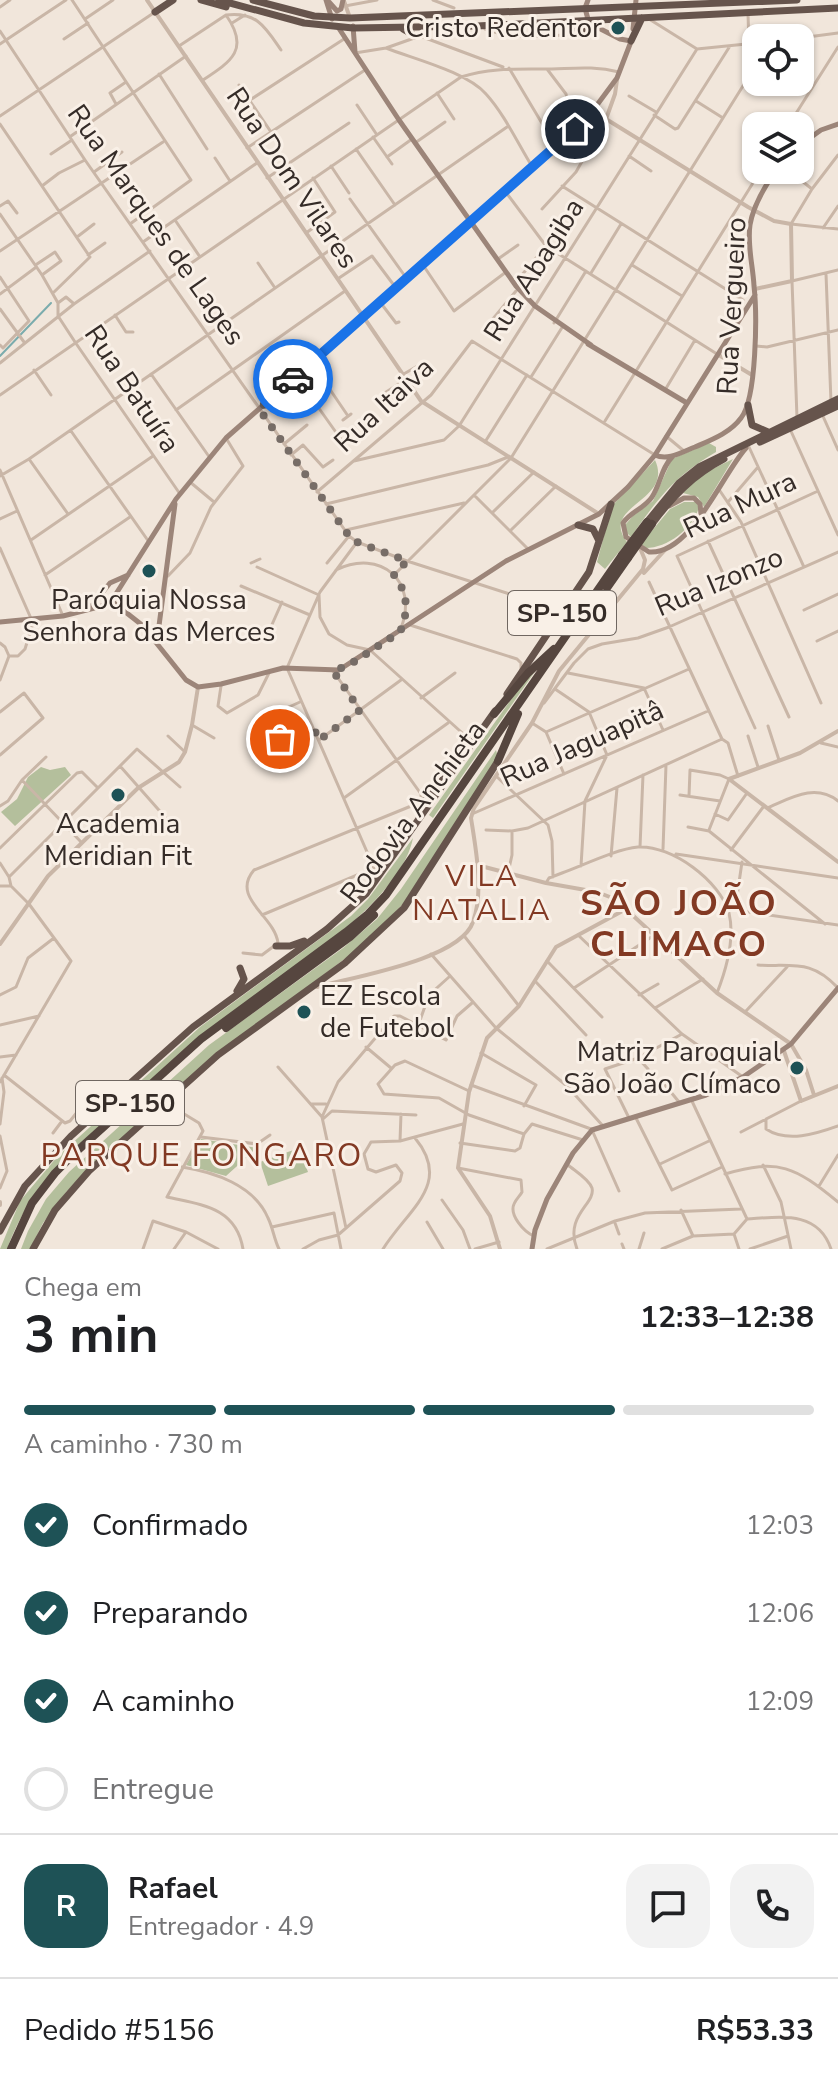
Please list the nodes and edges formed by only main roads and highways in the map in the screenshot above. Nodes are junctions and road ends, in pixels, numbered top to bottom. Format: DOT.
graph roads {
  1 [pos="173,0"];
  2 [pos="201,0"];
  3 [pos="219,0"];
  4 [pos="253,0"];
  5 [pos="797,0"];
  6 [pos="327,2"];
  7 [pos="344,2"];
  8 [pos="636,3"];
  9 [pos="586,4"];
  10 [pos="239,7"];
  11 [pos="838,8"];
  12 [pos="155,12"];
  13 [pos="314,16"];
  14 [pos="332,17"];
  15 [pos="350,18"];
  16 [pos="642,18"];
  17 [pos="587,21"];
  18 [pos="553,23"];
  19 [pos="337,27"];
  20 [pos="353,28"];
  21 [pos="401,28"];
  22 [pos="593,32"];
  23 [pos="418,36"];
  24 [pos="620,39"];
  25 [pos="631,41"];
  26 [pos="355,53"];
  27 [pos="623,58"];
  28 [pos="838,125"];
  29 [pos="814,136"];
  30 [pos="768,184"];
  31 [pos="470,222"];
  32 [pos="505,273"];
  33 [pos="755,292"];
  34 [pos="534,308"];
  35 [pos="836,402"];
  36 [pos="687,403"];
  37 [pos="748,405"];
  38 [pos="770,432"];
  39 [pos="748,448"];
  40 [pos="655,455"];
  41 [pos="674,455"];
  42 [pos="660,477"];
  43 [pos="178,496"];
  44 [pos="611,504"];
  45 [pos="166,515"];
  46 [pos="701,515"];
  47 [pos="658,516"];
  48 [pos="173,519"];
  49 [pos="649,523"];
  50 [pos="578,525"];
  51 [pos="599,545"];
  52 [pos="625,557"];
  53 [pos="128,575"];
  54 [pos="114,600"];
  55 [pos="89,609"];
  56 [pos="0,622"];
  57 [pos="153,635"];
  58 [pos="563,641"];
  59 [pos="494,714"];
  60 [pos="518,714"];
  61 [pos="464,756"];
  62 [pos="498,761"];
  63 [pos="416,826"];
  64 [pos="327,929"];
  65 [pos="276,946"];
  66 [pos="240,968"];
  67 [pos="838,988"];
  68 [pos="235,995"];
  69 [pos="177,1092"];
  70 [pos="145,1121"];
  71 [pos="0,1231"];
  72 [pos="13,1249"];
  73 [pos="33,1249"];
  74 [pos="532,1249"];
  1 -- 12 [label="highway"];
  2 -- 10 [label="highway"];
  3 -- 10 [label="highway"];
  4 -- 13 [label="highway"];
  5 -- 8 [label="highway"];
  6 -- 7 [label="main road"];
  6 -- 13 [label="highway"];
  6 -- 14 [label="main road"];
  8 -- 9 [label="highway"];
  8 -- 16 [label="main road"];
  9 -- 15 [label="highway"];
  9 -- 17 [label="main road"];
  10 -- 19 [label="highway"];
  11 -- 16 [label="highway"];
  13 -- 14 [label="highway"];
  14 -- 15 [label="highway"];
  14 -- 19 [label="main road"];
  15 -- 20 [label="main road"];
  16 -- 17 [label="highway"];
  16 -- 25 [label="highway"];
  17 -- 18 [label="highway"];
  17 -- 24 [label="main road"];
  18 -- 21 [label="highway"];
  18 -- 22 [label="highway"];
  19 -- 20 [label="highway"];
  19 -- 26 [label="main road"];
  20 -- 21 [label="highway"];
  20 -- 26 [label="main road"];
  21 -- 23 [label="highway"];
  24 -- 25 [label="main road"];
  24 -- 27 [label="main road"];
  25 -- 27 [label="main road"];
  26 -- 31 [label="main road"];
  27 -- 31 [label="main road"];
  28 -- 29 [label="main road"];
  30 -- 33 [label="main road, Rua Vergueiro"];
  31 -- 32 [label="main road"];
  31 -- 43 [label="main road"];
  32 -- 34 [label="main road"];
  32 -- 34 [label="main road"];
  33 -- 36 [label="main road"];
  33 -- 37 [label="main road, Rua Vergueiro"];
  34 -- 36 [label="main road"];
  35 -- 38 [label="highway, Rodovia Anchieta / SP-150"];
  35 -- 39 [label="highway, Rodovia Anchieta / SP-150"];
  36 -- 40 [label="main road"];
  37 -- 38 [label="highway"];
  37 -- 41 [label="main road, Rua Vergueiro"];
  38 -- 49 [label="highway, Rodovia Anchieta / SP-150"];
  39 -- 46 [label="main road"];
  39 -- 47 [label="highway, Rodovia Anchieta / SP-150"];
  40 -- 41 [label="main road"];
  40 -- 42 [label="main road"];
  40 -- 44 [label="main road"];
  41 -- 42 [label="main road"];
  42 -- 46 [label="main road"];
  43 -- 45 [label="main road"];
  43 -- 48 [label="main road"];
  44 -- 50 [label="main road"];
  44 -- 51 [label="highway, SP-150"];
  45 -- 48 [label="main road"];
  45 -- 53 [label="main road"];
  46 -- 47 [label="main road"];
  47 -- 49 [label="highway, Rodovia Anchieta / SP-150"];
  48 -- 57 [label="main road"];
  49 -- 52 [label="highway, Rodovia Anchieta / SP-150, bridge"];
  50 -- 51 [label="highway"];
  50 -- 57 [label="main road"];
  51 -- 59 [label="highway, SP-150"];
  52 -- 58 [label="highway, Rodovia Anchieta / SP-150"];
  52 -- 60 [label="highway, Rodovia Anchieta / SP-150"];
  53 -- 54 [label="main road"];
  53 -- 55 [label="main road"];
  54 -- 55 [label="main road"];
  54 -- 57 [label="main road"];
  55 -- 56 [label="main road"];
  58 -- 59 [label="highway"];
  58 -- 72 [label="highway, Rodovia Anchieta / SP-150"];
  59 -- 61 [label="highway, SP-150"];
  60 -- 62 [label="highway"];
  60 -- 72 [label="highway, Rodovia Anchieta / SP-150"];
  61 -- 63 [label="highway, SP-150"];
  61 -- 63 [label="highway"];
  62 -- 69 [label="highway, SP-150"];
  63 -- 64 [label="highway, SP-150"];
  64 -- 65 [label="highway"];
  64 -- 68 [label="highway, SP-150"];
  66 -- 68 [label="highway"];
  67 -- 74 [label="main road"];
  68 -- 71 [label="highway, SP-150"];
  69 -- 70 [label="highway, SP-150"];
  69 -- 70 [label="highway"];
  70 -- 73 [label="highway, SP-150"];
}
